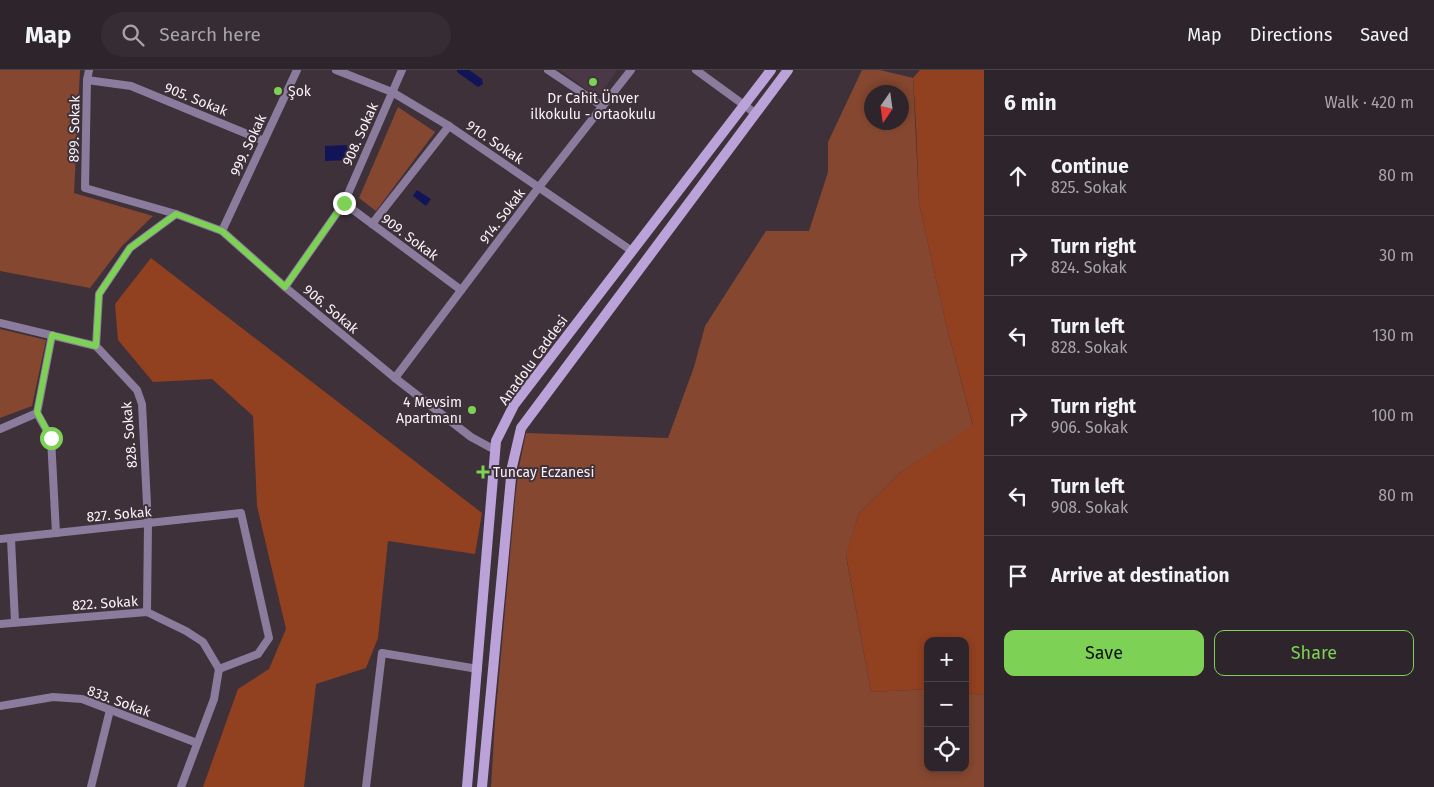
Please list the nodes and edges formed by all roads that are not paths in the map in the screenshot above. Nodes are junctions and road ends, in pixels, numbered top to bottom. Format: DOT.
graph roads {
  1 [pos="89,70"];
  2 [pos="297,70"];
  3 [pos="336,70"];
  4 [pos="402,70"];
  5 [pos="548,70"];
  6 [pos="631,70"];
  7 [pos="696,70"];
  8 [pos="771,70"];
  9 [pos="788,70"];
  10 [pos="87,80"];
  11 [pos="392,92"];
  12 [pos="602,106"];
  13 [pos="744,106"];
  14 [pos="755,113"];
  15 [pos="449,126"];
  16 [pos="264,141"];
  17 [pos="539,187"];
  18 [pos="85,188"];
  19 [pos="344,203"];
  20 [pos="176,214"];
  21 [pos="372,224"];
  22 [pos="222,231"];
  23 [pos="632,251"];
  24 [pos="285,287"];
  25 [pos="461,290"];
  26 [pos="0,323"];
  27 [pos="52,335"];
  28 [pos="96,346"];
  29 [pos="396,378"];
  30 [pos="37,412"];
  31 [pos="0,429"];
  32 [pos="495,450"];
  33 [pos="148,524"];
  34 [pos="56,533"];
  35 [pos="0,539"];
  36 [pos="11,539"];
  37 [pos="147,612"];
  38 [pos="15,622"];
  39 [pos="0,624"];
  40 [pos="219,669"];
  41 [pos="478,669"];
  42 [pos="0,706"];
  43 [pos="110,710"];
  44 [pos="197,743"];
  45 [pos="91,787"];
  46 [pos="181,787"];
  47 [pos="366,787"];
  48 [pos="467,787"];
  49 [pos="482,787"];
  1 -- 10 [label="street, 899. Sokak"];
  2 -- 16 [label="street, 999. Sokak"];
  3 -- 11 [label="street, 910. Sokak"];
  4 -- 11 [label="street, 908. Sokak"];
  5 -- 12 [label="street"];
  6 -- 12 [label="street, 914. Sokak"];
  7 -- 13 [label="street"];
  8 -- 13 [label="main road, Anadolu Caddesi"];
  9 -- 14 [label="main road"];
  10 -- 16 [label="street, 905. Sokak"];
  10 -- 18 [label="street, 899. Sokak"];
  11 -- 15 [label="street, 910. Sokak"];
  11 -- 19 [label="street, 908. Sokak"];
  12 -- 17 [label="street, 914. Sokak"];
  13 -- 14 [label="street"];
  13 -- 23 [label="main road, Anadolu Caddesi"];
  14 -- 49 [label="main road"];
  15 -- 17 [label="street, 910. Sokak"];
  15 -- 21 [label="street"];
  16 -- 22 [label="street, 999. Sokak"];
  17 -- 23 [label="street, 910. Sokak"];
  17 -- 25 [label="street, 914. Sokak"];
  18 -- 20 [label="street, 906. Sokak"];
  19 -- 21 [label="street, 909. Sokak"];
  19 -- 24 [label="street, 908. Sokak"];
  20 -- 22 [label="street, 906. Sokak"];
  20 -- 28 [label="street"];
  21 -- 25 [label="street, 909. Sokak"];
  22 -- 24 [label="street, 906. Sokak"];
  23 -- 32 [label="main road, Anadolu Caddesi"];
  24 -- 29 [label="street, 906. Sokak"];
  25 -- 29 [label="street, 914. Sokak"];
  26 -- 27 [label="street"];
  27 -- 28 [label="street"];
  27 -- 30 [label="street"];
  28 -- 33 [label="street, 828. Sokak"];
  29 -- 32 [label="street, 906. Sokak"];
  30 -- 31 [label="street"];
  30 -- 34 [label="street"];
  32 -- 41 [label="main road, Anadolu Caddesi"];
  33 -- 34 [label="street, 827. Sokak"];
  33 -- 37 [label="street, 828. Sokak"];
  33 -- 40 [label="street, 827. Sokak"];
  34 -- 36 [label="street, 827. Sokak"];
  35 -- 36 [label="street, 827. Sokak"];
  36 -- 38 [label="street"];
  37 -- 38 [label="street, 822. Sokak"];
  37 -- 40 [label="street, 822. Sokak"];
  38 -- 39 [label="street, 822. Sokak"];
  40 -- 44 [label="street"];
  41 -- 47 [label="street"];
  41 -- 48 [label="main road, Anadolu Caddesi"];
  42 -- 43 [label="street, 833. Sokak"];
  43 -- 44 [label="street, 833. Sokak"];
  43 -- 45 [label="street"];
  44 -- 46 [label="street"];
}
